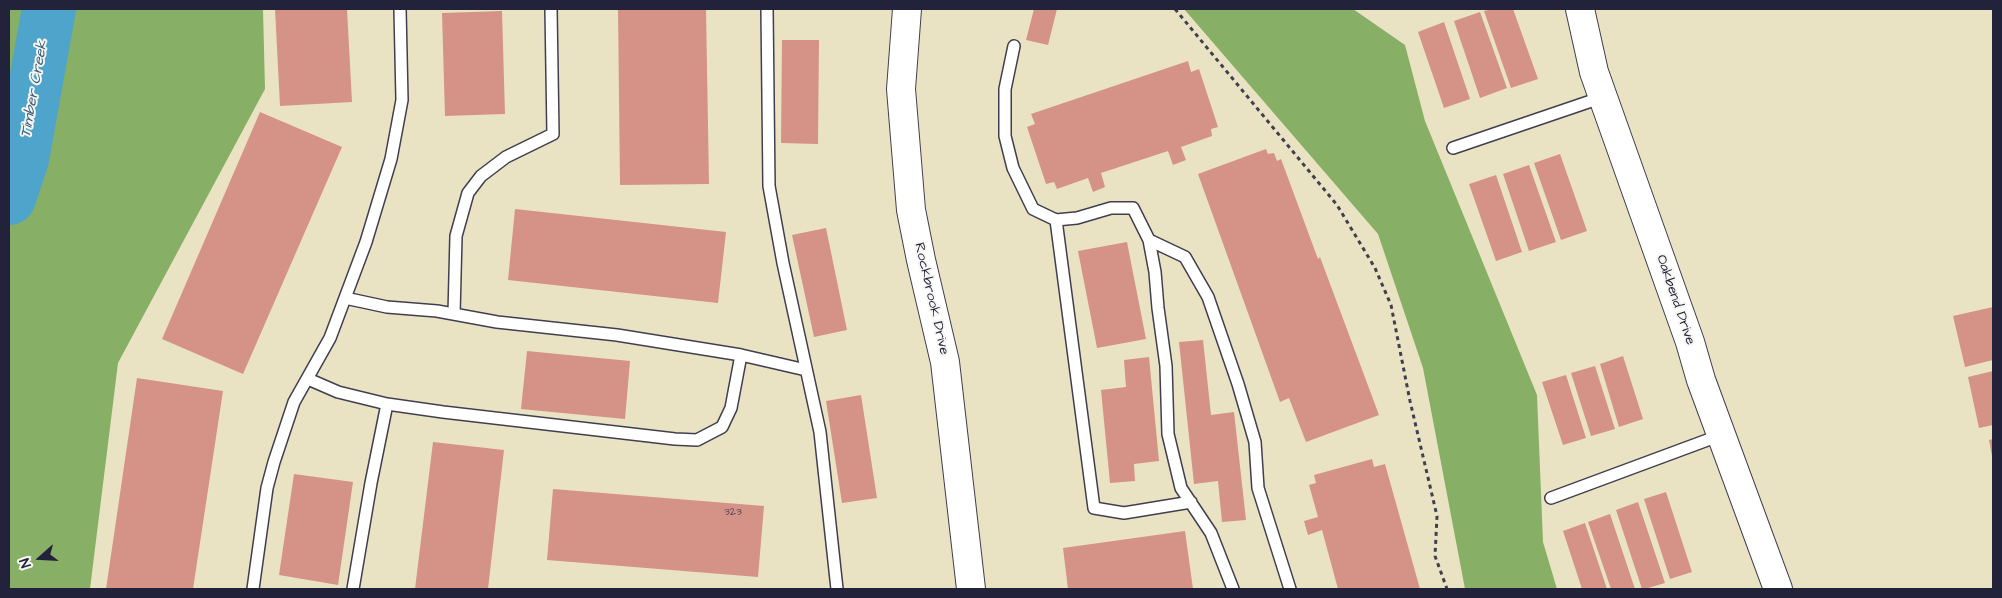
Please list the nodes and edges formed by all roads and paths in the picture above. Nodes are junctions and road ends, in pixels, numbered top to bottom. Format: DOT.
graph roads {
  1 [pos="400,9"];
  2 [pos="551,9"];
  3 [pos="767,9"];
  4 [pos="907,9"];
  5 [pos="1176,9"];
  6 [pos="1580,9"];
  7 [pos="1014,46"];
  8 [pos="1603,97"];
  9 [pos="1453,148"];
  10 [pos="1056,220"];
  11 [pos="1149,240"];
  12 [pos="345,298"];
  13 [pos="454,314"];
  14 [pos="741,355"];
  15 [pos="806,370"];
  16 [pos="308,379"];
  17 [pos="387,404"];
  18 [pos="1721,435"];
  19 [pos="1551,498"];
  20 [pos="1191,502"];
  21 [pos="253,589"];
  22 [pos="353,589"];
  23 [pos="837,589"];
  24 [pos="971,589"];
  25 [pos="1233,589"];
  26 [pos="1290,589"];
  27 [pos="1447,589"];
  28 [pos="1778,589"];
  1 -- 12 [label="lane"];
  2 -- 13 [label="lane"];
  3 -- 15 [label="lane"];
  4 -- 24 [label="street, Rockbrook Drive"];
  5 -- 27 [label="path"];
  6 -- 8 [label="street, Oakbend Drive"];
  7 -- 10 [label="lane"];
  8 -- 9 [label="lane"];
  8 -- 18 [label="street, Oakbend Drive"];
  10 -- 11 [label="lane"];
  10 -- 20 [label="lane"];
  11 -- 20 [label="lane"];
  11 -- 26 [label="lane"];
  12 -- 13 [label="lane"];
  12 -- 16 [label="lane"];
  13 -- 14 [label="lane"];
  14 -- 15 [label="lane"];
  14 -- 17 [label="lane"];
  15 -- 23 [label="lane"];
  16 -- 17 [label="lane"];
  16 -- 21 [label="lane"];
  17 -- 22 [label="lane"];
  18 -- 19 [label="lane"];
  18 -- 28 [label="street, Oakbend Drive"];
  20 -- 25 [label="lane"];
}
